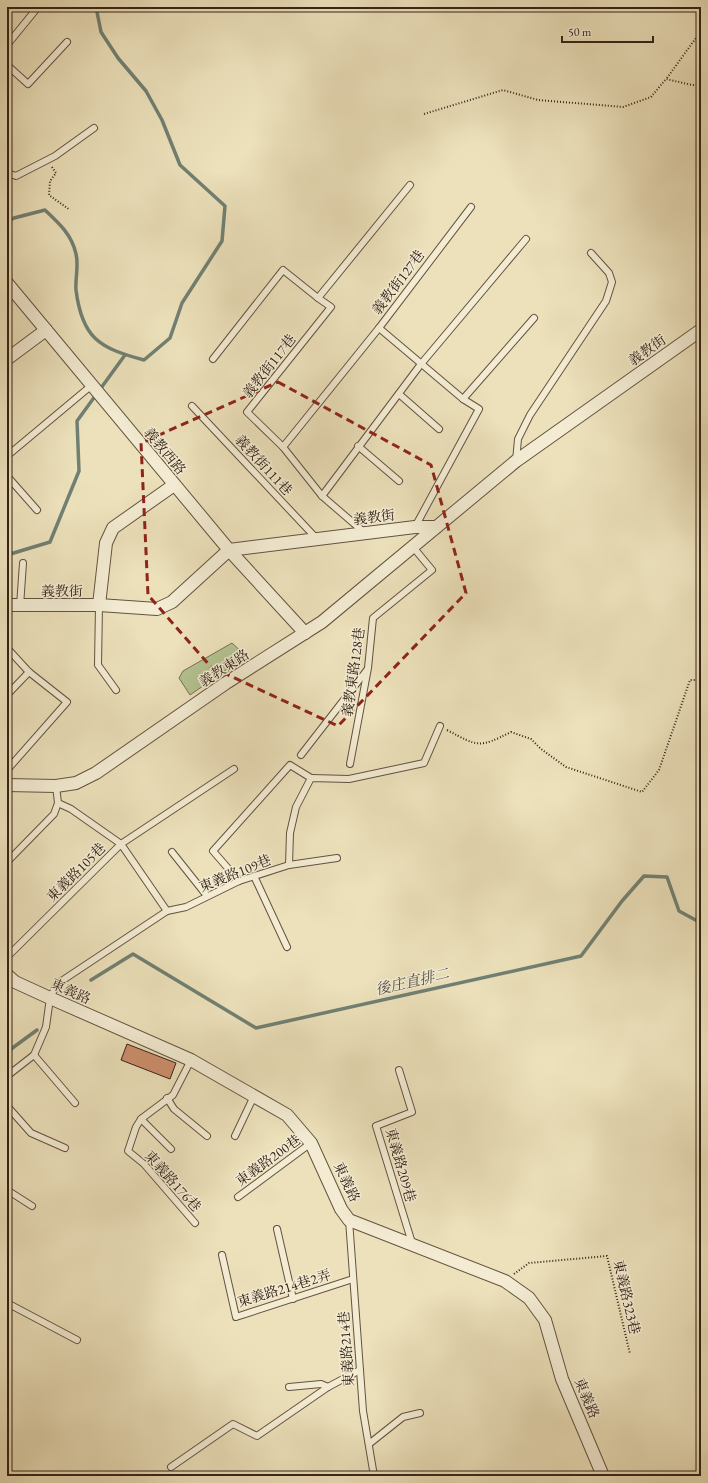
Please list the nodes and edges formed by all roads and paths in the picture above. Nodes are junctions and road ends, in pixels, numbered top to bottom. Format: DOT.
graph roads {
  1 [pos="38,7"];
  2 [pos="701,31"];
  3 [pos="67,42"];
  4 [pos="7,45"];
  5 [pos="7,65"];
  6 [pos="666,79"];
  7 [pos="701,85"];
  8 [pos="424,114"];
  9 [pos="94,128"];
  10 [pos="48,160"];
  11 [pos="7,173"];
  12 [pos="410,185"];
  13 [pos="471,207"];
  14 [pos="70,210"];
  15 [pos="526,238"];
  16 [pos="591,253"];
  17 [pos="7,283"];
  18 [pos="318,298"];
  19 [pos="534,318"];
  20 [pos="379,328"];
  21 [pos="46,330"];
  22 [pos="701,330"];
  23 [pos="7,359"];
  24 [pos="213,359"];
  25 [pos="421,364"];
  26 [pos="92,385"];
  27 [pos="399,394"];
  28 [pos="463,399"];
  29 [pos="192,406"];
  30 [pos="439,429"];
  31 [pos="358,446"];
  32 [pos="283,447"];
  33 [pos="7,456"];
  34 [pos="516,461"];
  35 [pos="7,476"];
  36 [pos="399,481"];
  37 [pos="174,485"];
  38 [pos="322,496"];
  39 [pos="37,510"];
  40 [pos="415,527"];
  41 [pos="436,528"];
  42 [pos="365,533"];
  43 [pos="318,540"];
  44 [pos="413,547"];
  45 [pos="229,550"];
  46 [pos="23,563"];
  47 [pos="99,605"];
  48 [pos="7,606"];
  49 [pos="20,606"];
  50 [pos="305,634"];
  51 [pos="7,648"];
  52 [pos="368,668"];
  53 [pos="29,672"];
  54 [pos="701,680"];
  55 [pos="116,690"];
  56 [pos="7,695"];
  57 [pos="440,726"];
  58 [pos="301,755"];
  59 [pos="350,764"];
  60 [pos="234,769"];
  61 [pos="7,770"];
  62 [pos="311,778"];
  63 [pos="7,785"];
  64 [pos="56,786"];
  65 [pos="58,803"];
  66 [pos="121,844"];
  67 [pos="172,852"];
  68 [pos="337,858"];
  69 [pos="7,862"];
  70 [pos="289,865"];
  71 [pos="254,876"];
  72 [pos="239,881"];
  73 [pos="207,896"];
  74 [pos="167,911"];
  75 [pos="287,947"];
  76 [pos="7,958"];
  77 [pos="7,975"];
  78 [pos="50,998"];
  79 [pos="34,1055"];
  80 [pos="191,1060"];
  81 [pos="399,1070"];
  82 [pos="7,1076"];
  83 [pos="254,1096"];
  84 [pos="167,1098"];
  85 [pos="75,1103"];
  86 [pos="7,1106"];
  87 [pos="141,1119"];
  88 [pos="207,1136"];
  89 [pos="235,1136"];
  90 [pos="312,1143"];
  91 [pos="66,1148"];
  92 [pos="171,1149"];
  93 [pos="7,1190"];
  94 [pos="238,1197"];
  95 [pos="32,1206"];
  96 [pos="349,1220"];
  97 [pos="194,1223"];
  98 [pos="277,1229"];
  99 [pos="412,1243"];
  100 [pos="222,1255"];
  101 [pos="353,1279"];
  102 [pos="505,1280"];
  103 [pos="293,1299"];
  104 [pos="7,1303"];
  105 [pos="76,1340"];
  106 [pos="630,1354"];
  107 [pos="360,1370"];
  108 [pos="289,1387"];
  109 [pos="328,1387"];
  110 [pos="420,1413"];
  111 [pos="368,1444"];
  112 [pos="171,1467"];
  113 [pos="599,1474"];
  114 [pos="374,1476"];
  1 -- 4 [label="lane"];
  2 -- 6 [label="path"];
  3 -- 5 [label="lane"];
  6 -- 7 [label="path"];
  6 -- 8 [label="path"];
  9 -- 10 [label="lane"];
  10 -- 11 [label="lane"];
  10 -- 14 [label="path"];
  12 -- 18 [label="lane"];
  13 -- 20 [label="lane, 義教街127巷"];
  15 -- 25 [label="lane"];
  16 -- 34 [label="lane"];
  17 -- 21 [label="street, 義教西路"];
  18 -- 24 [label="lane, 義教街117巷"];
  18 -- 32 [label="lane, 義教街117巷"];
  19 -- 28 [label="lane"];
  20 -- 25 [label="lane, 義教街127巷"];
  20 -- 32 [label="lane"];
  21 -- 23 [label="street"];
  21 -- 26 [label="street, 義教西路"];
  22 -- 34 [label="street, 義教街"];
  25 -- 27 [label="lane"];
  25 -- 28 [label="lane, 義教街127巷"];
  26 -- 33 [label="lane"];
  26 -- 37 [label="street, 義教西路"];
  27 -- 30 [label="lane"];
  27 -- 31 [label="lane"];
  28 -- 40 [label="lane, 義教街127巷"];
  29 -- 43 [label="lane, 義教街111巷"];
  31 -- 36 [label="lane"];
  31 -- 38 [label="lane"];
  32 -- 38 [label="lane, 義教街117巷"];
  34 -- 41 [label="street, 義教街"];
  35 -- 39 [label="lane"];
  37 -- 45 [label="street, 義教西路"];
  37 -- 47 [label="street"];
  38 -- 42 [label="lane, 義教街117巷"];
  40 -- 41 [label="street, 義教街"];
  40 -- 42 [label="street, 義教街"];
  41 -- 44 [label="street, 義教東路"];
  42 -- 43 [label="street, 義教街"];
  43 -- 45 [label="street, 義教街"];
  44 -- 50 [label="street, 義教東路"];
  44 -- 52 [label="lane, 義教東路128巷"];
  45 -- 47 [label="street, 義教街"];
  45 -- 50 [label="street, 義教西路"];
  46 -- 49 [label="lane"];
  47 -- 49 [label="street, 義教街"];
  47 -- 55 [label="lane"];
  48 -- 49 [label="street, 義教街"];
  50 -- 64 [label="street, 義教東路"];
  51 -- 53 [label="lane"];
  52 -- 58 [label="lane"];
  52 -- 59 [label="lane, 義教東路128巷"];
  53 -- 56 [label="lane"];
  53 -- 61 [label="lane"];
  54 -- 57 [label="path"];
  57 -- 62 [label="lane"];
  60 -- 66 [label="lane"];
  62 -- 70 [label="lane, 東義路109巷"];
  62 -- 72 [label="lane"];
  63 -- 64 [label="street, 義教東路"];
  64 -- 65 [label="lane"];
  65 -- 66 [label="lane"];
  65 -- 69 [label="lane"];
  66 -- 74 [label="lane, 東義路105巷"];
  66 -- 76 [label="lane, 東義路105巷"];
  67 -- 73 [label="lane"];
  68 -- 70 [label="lane"];
  70 -- 71 [label="lane, 東義路109巷"];
  71 -- 72 [label="lane, 東義路109巷"];
  71 -- 75 [label="lane"];
  72 -- 73 [label="lane, 東義路109巷"];
  73 -- 74 [label="lane, 東義路109巷"];
  74 -- 78 [label="lane, 東義路109巷"];
  77 -- 78 [label="street, 東義路"];
  78 -- 79 [label="lane"];
  78 -- 80 [label="street, 東義路"];
  79 -- 82 [label="lane"];
  79 -- 85 [label="lane"];
  80 -- 83 [label="street, 東義路"];
  80 -- 84 [label="lane, 東義路176巷"];
  81 -- 99 [label="lane, 東義路209巷"];
  83 -- 89 [label="lane"];
  83 -- 90 [label="street, 東義路"];
  84 -- 87 [label="lane, 東義路176巷"];
  84 -- 88 [label="lane"];
  86 -- 91 [label="lane"];
  87 -- 92 [label="lane"];
  87 -- 97 [label="lane, 東義路176巷"];
  90 -- 94 [label="lane, 東義路200巷"];
  90 -- 96 [label="street, 東義路"];
  93 -- 95 [label="lane"];
  96 -- 99 [label="street, 東義路"];
  96 -- 101 [label="lane, 東義路214巷"];
  98 -- 103 [label="lane"];
  99 -- 102 [label="street, 東義路"];
  100 -- 103 [label="lane, 東義路214巷2弄"];
  101 -- 103 [label="lane, 東義路214巷2弄"];
  101 -- 107 [label="lane, 東義路214巷"];
  102 -- 106 [label="path, 東義路323巷"];
  102 -- 113 [label="street, 東義路"];
  104 -- 105 [label="lane"];
  107 -- 109 [label="lane"];
  107 -- 111 [label="lane, 東義路214巷"];
  108 -- 109 [label="lane"];
  109 -- 112 [label="lane"];
  110 -- 111 [label="lane"];
  111 -- 114 [label="lane, 東義路214巷"];
}
